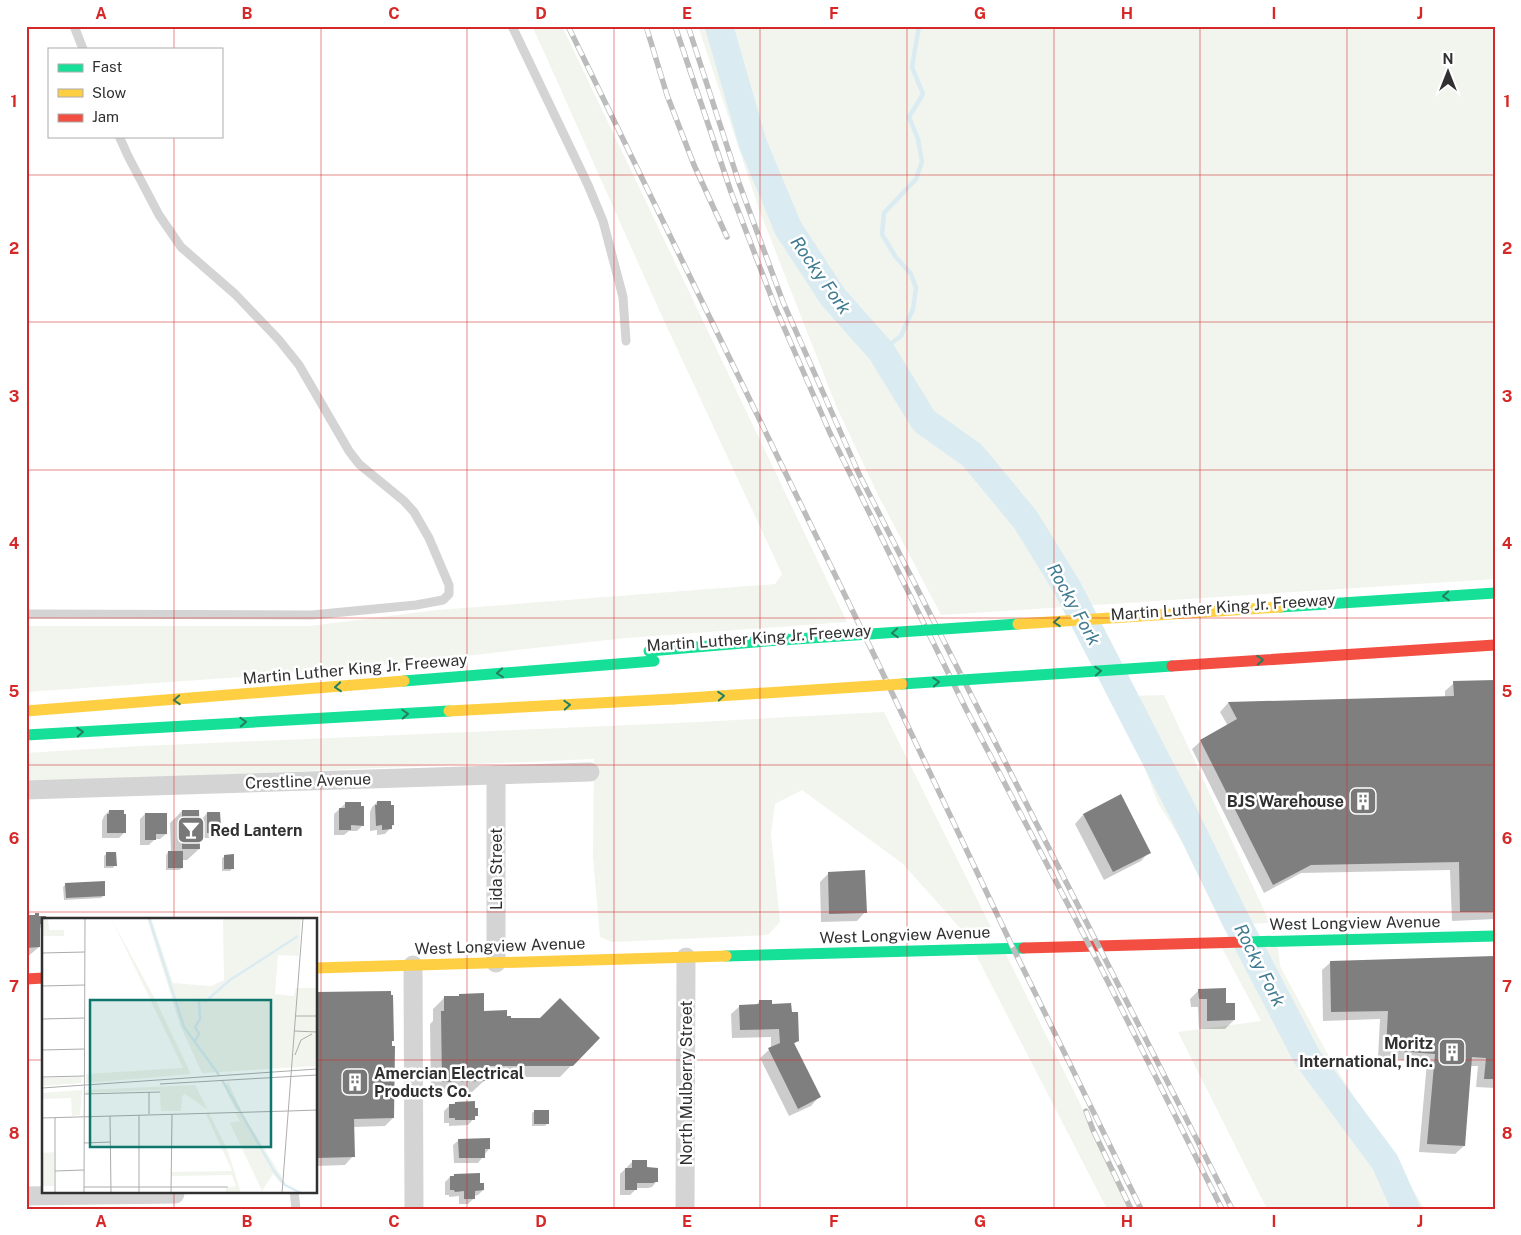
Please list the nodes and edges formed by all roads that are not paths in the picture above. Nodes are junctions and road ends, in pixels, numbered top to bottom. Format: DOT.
graph roads {
  1 [pos="74,26"];
  2 [pos="512,26"];
  3 [pos="83,48"];
  4 [pos="120,138"];
  5 [pos="626,341"];
  6 [pos="1495,593"];
  7 [pos="26,614"];
  8 [pos="1495,645"];
  9 [pos="651,656"];
  10 [pos="683,659"];
  11 [pos="590,704"];
  12 [pos="29,710"];
  13 [pos="645,712"];
  14 [pos="29,735"];
  15 [pos="590,772"];
  16 [pos="496,775"];
  17 [pos="26,790"];
  18 [pos="1495,936"];
  19 [pos="686,957"];
  20 [pos="496,963"];
  21 [pos="413,965"];
  22 [pos="318,968"];
  23 [pos="42,978"];
  24 [pos="26,979"];
  25 [pos="294,1192"];
  26 [pos="26,1196"];
  27 [pos="175,1198"];
  28 [pos="296,1209"];
  29 [pos="414,1209"];
  30 [pos="685,1209"];
  1 -- 3 [label="lane"];
  2 -- 5 [label="lane"];
  4 -- 7 [label="lane"];
  6 -- 9 [label="main road, one-way, bridge"];
  11 -- 8 [label="main road, one-way, bridge"];
  9 -- 10 [label="main road, Martin Luther King Jr. Freeway"];
  9 -- 12 [label="main road, Martin Luther King Jr. Freeway, one-way"];
  11 -- 13 [label="main road"];
  14 -- 11 [label="main road, one-way"];
  15 -- 16 [label="street, Crestline Avenue"];
  16 -- 17 [label="street, Crestline Avenue"];
  16 -- 20 [label="street, Lida Street"];
  18 -- 19 [label="main road, West Longview Avenue"];
  19 -- 20 [label="main road, West Longview Avenue"];
  19 -- 30 [label="street, North Mulberry Street"];
  20 -- 21 [label="main road, West Longview Avenue"];
  21 -- 22 [label="main road, West Longview Avenue"];
  21 -- 29 [label="street"];
  23 -- 24 [label="main road"];
  25 -- 28 [label="lane"];
  26 -- 27 [label="street"];
}
